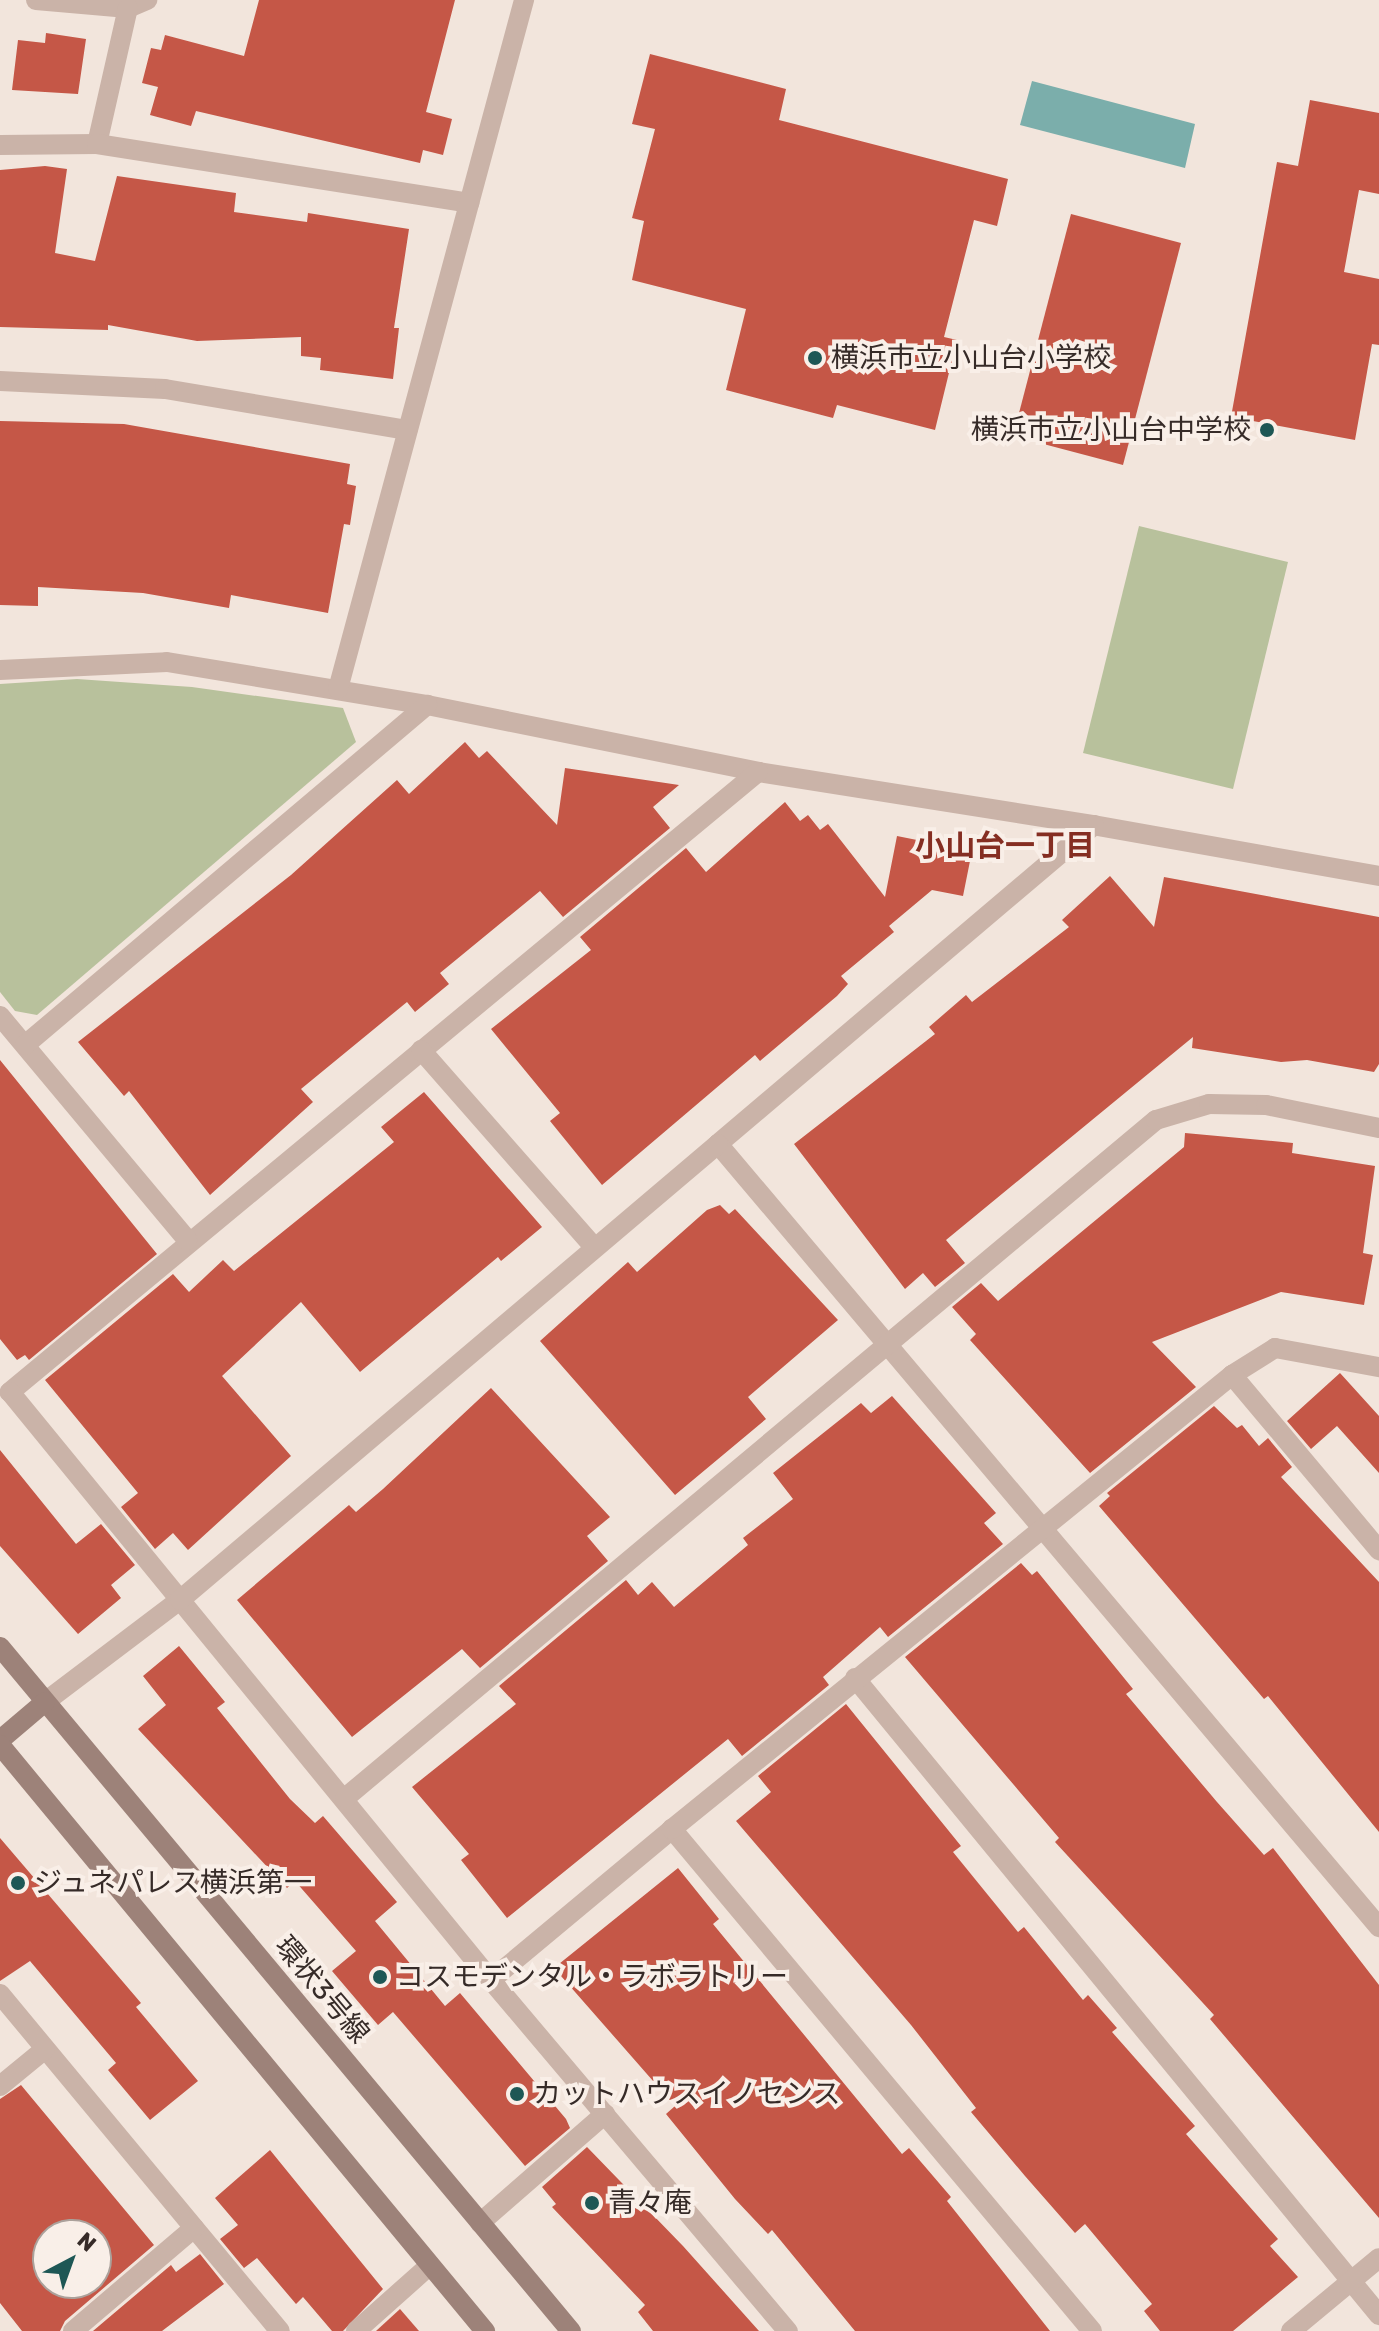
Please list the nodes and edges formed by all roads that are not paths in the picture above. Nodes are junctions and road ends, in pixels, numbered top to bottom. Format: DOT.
graph roads {
  1 [pos="36,0"];
  2 [pos="524,0"];
  3 [pos="137,4"];
  4 [pos="97,144"];
  5 [pos="0,145"];
  6 [pos="469,203"];
  7 [pos="0,381"];
  8 [pos="408,430"];
  9 [pos="0,670"];
  10 [pos="338,689"];
  11 [pos="427,705"];
  12 [pos="758,772"];
  13 [pos="1094,825"];
  14 [pos="1379,876"];
  15 [pos="0,1016"];
  16 [pos="25,1045"];
  17 [pos="421,1050"];
  18 [pos="1379,1128"];
  19 [pos="718,1144"];
  20 [pos="187,1240"];
  21 [pos="594,1247"];
  22 [pos="888,1344"];
  23 [pos="1379,1367"];
  24 [pos="1232,1375"];
  25 [pos="5,1386"];
  26 [pos="1043,1526"];
  27 [pos="1379,1550"];
  28 [pos="180,1600"];
  29 [pos="0,1647"];
  30 [pos="855,1678"];
  31 [pos="45,1702"];
  32 [pos="0,1742"];
  33 [pos="345,1798"];
  34 [pos="672,1829"];
  35 [pos="1379,1927"];
  36 [pos="491,1980"];
  37 [pos="0,1994"];
  38 [pos="45,2049"];
  39 [pos="0,2086"];
  40 [pos="605,2114"];
  41 [pos="480,2223"];
  42 [pos="194,2228"];
  43 [pos="1379,2258"];
  44 [pos="430,2265"];
  45 [pos="1351,2282"];
  46 [pos="1379,2315"];
  47 [pos="73,2331"];
  48 [pos="280,2331"];
  49 [pos="356,2331"];
  50 [pos="485,2331"];
  51 [pos="571,2331"];
  52 [pos="788,2331"];
  53 [pos="1092,2331"];
  54 [pos="1291,2331"];
  1 -- 3 [label="street"];
  2 -- 6 [label="street"];
  3 -- 4 [label="street"];
  4 -- 5 [label="street"];
  4 -- 6 [label="street"];
  6 -- 8 [label="street"];
  7 -- 8 [label="street"];
  8 -- 10 [label="street"];
  9 -- 10 [label="street"];
  10 -- 11 [label="street"];
  11 -- 12 [label="street"];
  11 -- 16 [label="street"];
  12 -- 13 [label="street"];
  12 -- 17 [label="street"];
  13 -- 14 [label="street"];
  13 -- 19 [label="street"];
  15 -- 16 [label="street"];
  16 -- 20 [label="street"];
  17 -- 20 [label="street"];
  17 -- 21 [label="street"];
  18 -- 22 [label="street"];
  19 -- 21 [label="street"];
  19 -- 22 [label="street"];
  20 -- 25 [label="street"];
  21 -- 28 [label="street"];
  22 -- 26 [label="street"];
  22 -- 33 [label="street"];
  23 -- 24 [label="street"];
  24 -- 26 [label="street"];
  24 -- 27 [label="street"];
  25 -- 28 [label="street"];
  26 -- 30 [label="street"];
  26 -- 35 [label="street"];
  28 -- 31 [label="street"];
  28 -- 33 [label="street"];
  29 -- 31 [label="street, 環状3号線"];
  30 -- 34 [label="street"];
  30 -- 45 [label="street"];
  31 -- 32 [label="street"];
  31 -- 41 [label="street, 環状3号線"];
  32 -- 44 [label="street"];
  33 -- 36 [label="street"];
  34 -- 36 [label="street"];
  34 -- 53 [label="street"];
  36 -- 40 [label="street"];
  37 -- 38 [label="street"];
  38 -- 39 [label="street"];
  38 -- 42 [label="street"];
  40 -- 41 [label="street"];
  40 -- 52 [label="street"];
  41 -- 51 [label="street, 環状3号線"];
  42 -- 47 [label="street"];
  42 -- 48 [label="street"];
  43 -- 45 [label="street"];
  44 -- 49 [label="street"];
  44 -- 50 [label="street"];
  45 -- 46 [label="street"];
  45 -- 54 [label="street"];
}
